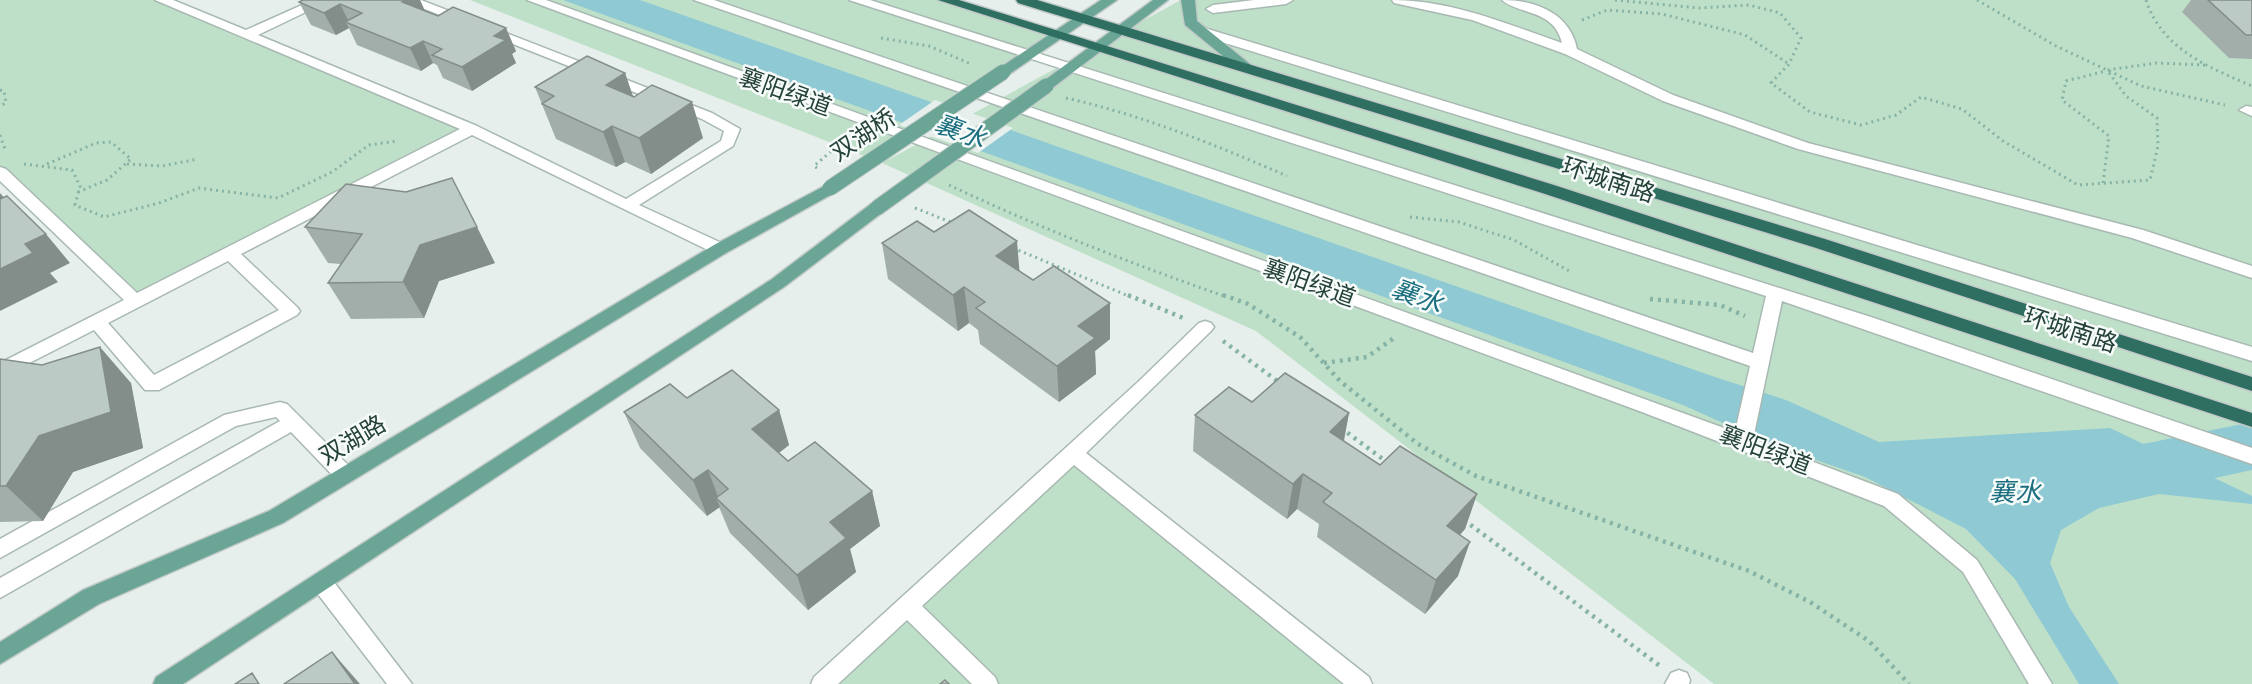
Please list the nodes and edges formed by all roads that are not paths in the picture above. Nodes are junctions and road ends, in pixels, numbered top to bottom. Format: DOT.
graph roads {
  1 [pos="162,0"];
  2 [pos="324,0"];
  3 [pos="409,0"];
  4 [pos="534,0"];
  5 [pos="701,0"];
  6 [pos="856,0"];
  7 [pos="945,0"];
  8 [pos="1023,0"];
  9 [pos="1110,0"];
  10 [pos="1161,0"];
  11 [pos="1188,0"];
  12 [pos="1287,0"];
  13 [pos="1399,0"];
  14 [pos="1451,0"];
  15 [pos="1509,0"];
  16 [pos="1525,2"];
  17 [pos="1431,7"];
  18 [pos="1213,9"];
  19 [pos="1083,18"];
  20 [pos="1122,30"];
  21 [pos="1201,31"];
  22 [pos="247,35"];
  23 [pos="1058,35"];
  24 [pos="1098,49"];
  25 [pos="1570,51"];
  26 [pos="1028,56"];
  27 [pos="1071,68"];
  28 [pos="1246,68"];
  29 [pos="472,129"];
  30 [pos="0,172"];
  31 [pos="627,206"];
  32 [pos="720,249"];
  33 [pos="230,253"];
  34 [pos="2252,272"];
  35 [pos="1775,292"];
  36 [pos="135,301"];
  37 [pos="99,324"];
  38 [pos="1205,327"];
  39 [pos="2252,354"];
  40 [pos="1758,367"];
  41 [pos="0,370"];
  42 [pos="2252,384"];
  43 [pos="2252,420"];
  44 [pos="293,423"];
  45 [pos="1742,442"];
  46 [pos="1073,453"];
  47 [pos="2252,456"];
  48 [pos="345,475"];
  49 [pos="0,549"];
  50 [pos="322,583"];
  51 [pos="0,589"];
  52 [pos="907,606"];
  53 [pos="0,654"];
  54 [pos="164,684"];
  55 [pos="401,684"];
  56 [pos="822,684"];
  57 [pos="987,684"];
  58 [pos="1361,684"];
  59 [pos="2041,684"];
  1 -- 22 [label="street"];
  2 -- 22 [label="street"];
  3 -- 31 [label="street"];
  4 -- 45 [label="street, 襄阳绿道"];
  5 -- 40 [label="street"];
  6 -- 26 [label="street"];
  7 -- 23 [label="highway, 环城南路"];
  8 -- 19 [label="highway, 环城南路"];
  9 -- 19 [label="main road"];
  10 -- 20 [label="main road"];
  11 -- 21 [label="main road"];
  12 -- 18 [label="street"];
  13 -- 17 [label="street"];
  14 -- 17 [label="street"];
  15 -- 16 [label="street"];
  16 -- 25 [label="street"];
  17 -- 25 [label="street"];
  19 -- 20 [label="highway, 环城南路"];
  19 -- 23 [label="main road"];
  20 -- 24 [label="main road"];
  20 -- 28 [label="highway, 环城南路"];
  21 -- 28 [label="main road"];
  21 -- 39 [label="street"];
  22 -- 29 [label="street"];
  23 -- 24 [label="highway, 环城南路"];
  23 -- 26 [label="main road, 双湖桥"];
  24 -- 27 [label="main road"];
  24 -- 43 [label="highway, 环城南路"];
  25 -- 34 [label="street"];
  26 -- 27 [label="street"];
  26 -- 32 [label="main road, 双湖桥, bridge"];
  27 -- 35 [label="street"];
  27 -- 50 [label="main road, bridge"];
  28 -- 42 [label="highway, 环城南路"];
  29 -- 31 [label="street"];
  29 -- 33 [label="street"];
  30 -- 36 [label="street"];
  31 -- 32 [label="street"];
  32 -- 48 [label="main road, 双湖路"];
  33 -- 36 [label="street"];
  33 -- 37 [label="street"];
  35 -- 40 [label="street"];
  35 -- 47 [label="street"];
  36 -- 41 [label="street"];
  38 -- 46 [label="street"];
  40 -- 45 [label="street"];
  44 -- 48 [label="street"];
  44 -- 49 [label="street"];
  44 -- 51 [label="street"];
  45 -- 59 [label="street, 襄阳绿道"];
  46 -- 52 [label="street"];
  46 -- 58 [label="street"];
  48 -- 53 [label="main road, 双湖路"];
  50 -- 54 [label="main road"];
  50 -- 55 [label="street"];
  52 -- 56 [label="street"];
  52 -- 57 [label="street"];
}
